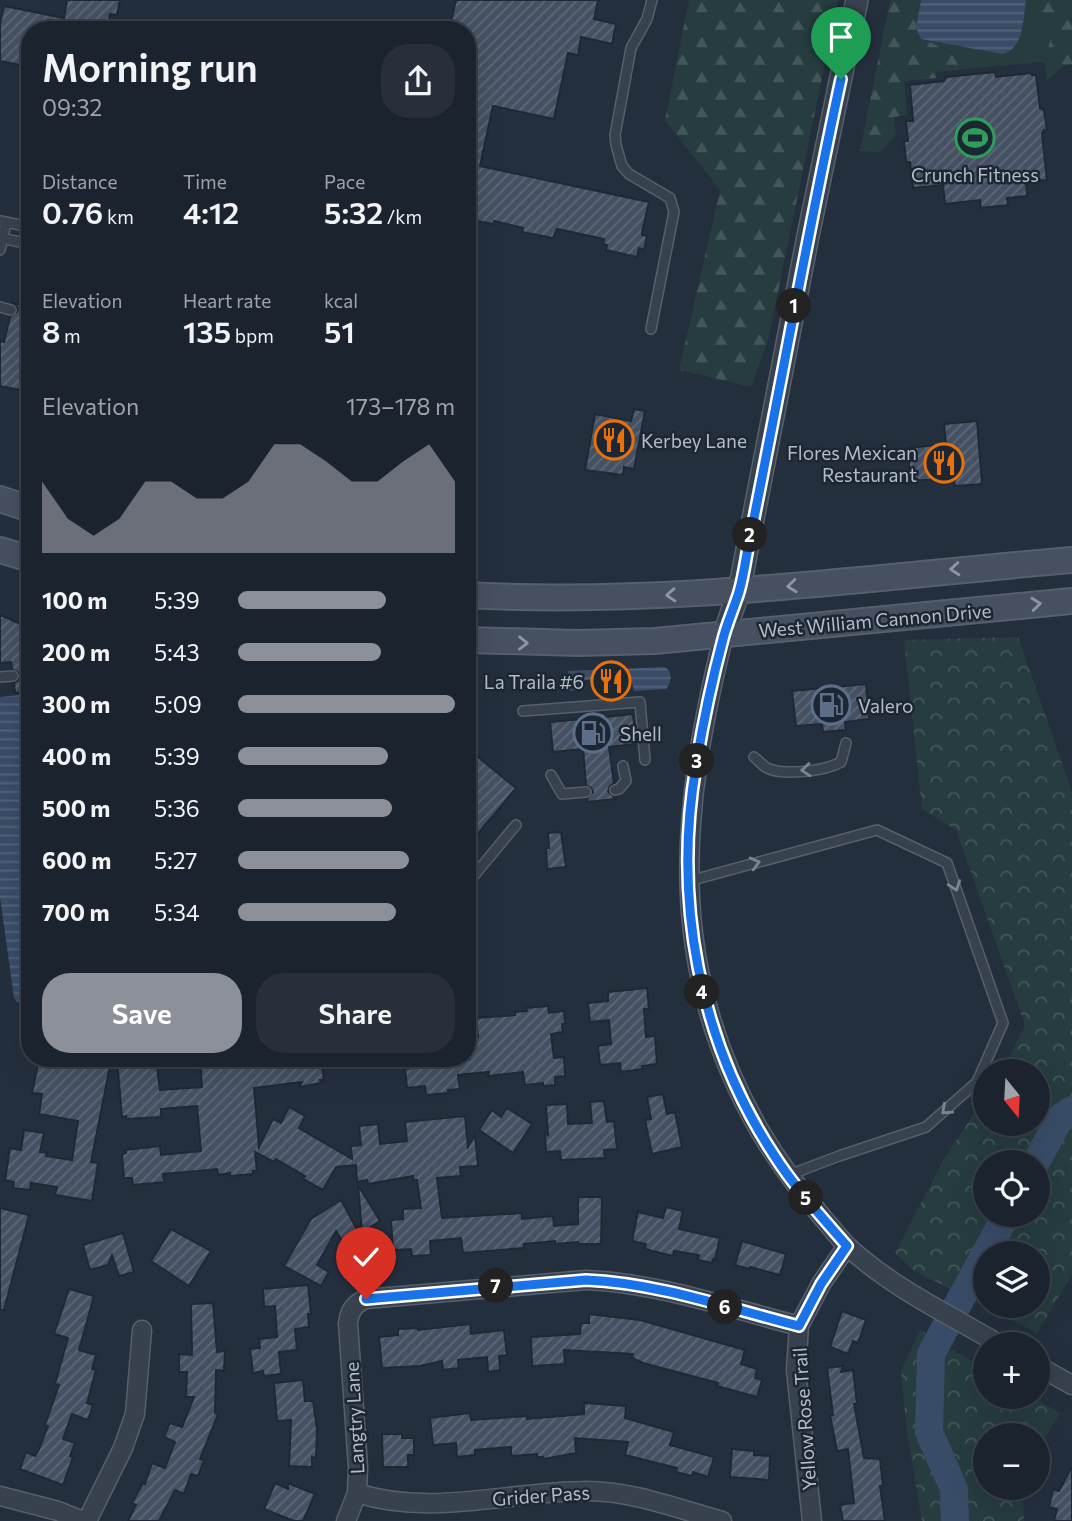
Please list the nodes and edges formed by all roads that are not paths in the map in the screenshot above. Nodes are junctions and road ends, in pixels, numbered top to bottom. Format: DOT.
graph roads {
  1 [pos="652,0"];
  2 [pos="857,0"];
  3 [pos="3,222"];
  4 [pos="21,225"];
  5 [pos="1,238"];
  6 [pos="21,242"];
  7 [pos="0,250"];
  8 [pos="0,307"];
  9 [pos="11,310"];
  10 [pos="651,329"];
  11 [pos="0,499"];
  12 [pos="21,506"];
  13 [pos="0,550"];
  14 [pos="21,556"];
  15 [pos="1072,560"];
  16 [pos="739,591"];
  17 [pos="476,595"];
  18 [pos="1072,601"];
  19 [pos="724,634"];
  20 [pos="476,640"];
  21 [pos="13,676"];
  22 [pos="0,677"];
  23 [pos="523,711"];
  24 [pos="846,743"];
  25 [pos="754,757"];
  26 [pos="645,760"];
  27 [pos="623,766"];
  28 [pos="551,775"];
  29 [pos="615,790"];
  30 [pos="586,792"];
  31 [pos="516,825"];
  32 [pos="476,873"];
  33 [pos="689,881"];
  34 [pos="788,1175"];
  35 [pos="847,1246"];
  36 [pos="799,1326"];
  37 [pos="142,1330"];
  38 [pos="979,1332"];
  39 [pos="1050,1373"];
  40 [pos="1072,1385"];
  41 [pos="358,1493"];
  42 [pos="0,1496"];
  43 [pos="85,1521"];
  44 [pos="346,1521"];
  45 [pos="722,1521"];
  46 [pos="812,1521"];
  1 -- 10 [label="lane"];
  2 -- 16 [label="street"];
  3 -- 4 [label="lane"];
  3 -- 5 [label="lane"];
  5 -- 6 [label="lane"];
  5 -- 7 [label="lane"];
  8 -- 9 [label="lane"];
  11 -- 12 [label="main road"];
  13 -- 14 [label="main road"];
  15 -- 16 [label="main road, one-way"];
  16 -- 17 [label="main road, one-way"];
  16 -- 19 [label="street"];
  19 -- 18 [label="main road, West William Cannon Drive, one-way"];
  20 -- 19 [label="main road, West William Cannon Drive, one-way"];
  19 -- 33 [label="street"];
  21 -- 22 [label="lane"];
  23 -- 26 [label="lane"];
  24 -- 25 [label="lane, one-way"];
  27 -- 29 [label="lane"];
  28 -- 30 [label="lane"];
  31 -- 32 [label="lane"];
  33 -- 34 [label="street"];
  33 -- 34 [label="lane, one-way"];
  34 -- 35 [label="street"];
  35 -- 36 [label="street, Yellow Rose Trail"];
  35 -- 38 [label="street"];
  36 -- 41 [label="street, Langtry Lane"];
  36 -- 46 [label="street, Yellow Rose Trail"];
  37 -- 43 [label="street"];
  39 -- 40 [label="street"];
  41 -- 44 [label="street, Langtry Lane"];
  41 -- 45 [label="street, Grider Pass"];
  42 -- 43 [label="street"];
}
